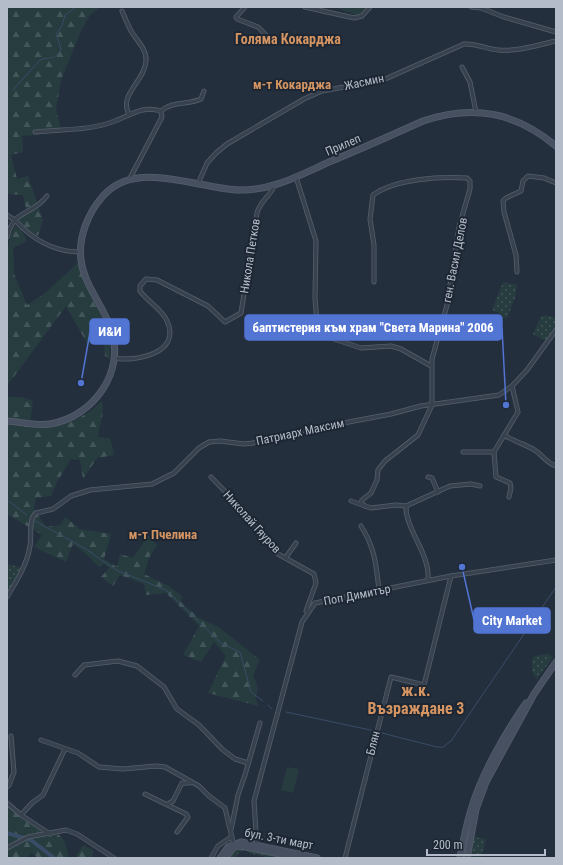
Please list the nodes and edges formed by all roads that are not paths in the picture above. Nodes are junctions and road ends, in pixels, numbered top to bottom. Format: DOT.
graph roads {
  1 [pos="245,7"];
  2 [pos="305,7"];
  3 [pos="370,7"];
  4 [pos="471,7"];
  5 [pos="122,11"];
  6 [pos="556,32"];
  7 [pos="267,36"];
  8 [pos="556,41"];
  9 [pos="462,67"];
  10 [pos="204,91"];
  11 [pos="162,111"];
  12 [pos="476,112"];
  13 [pos="129,114"];
  14 [pos="35,132"];
  15 [pos="556,146"];
  16 [pos="296,177"];
  17 [pos="128,181"];
  18 [pos="556,183"];
  19 [pos="198,184"];
  20 [pos="274,186"];
  21 [pos="47,196"];
  22 [pos="7,215"];
  23 [pos="15,218"];
  24 [pos="7,237"];
  25 [pos="80,252"];
  26 [pos="517,272"];
  27 [pos="374,282"];
  28 [pos="556,330"];
  29 [pos="287,332"];
  30 [pos="318,335"];
  31 [pos="114,358"];
  32 [pos="431,366"];
  33 [pos="512,386"];
  34 [pos="432,404"];
  35 [pos="7,421"];
  36 [pos="504,435"];
  37 [pos="463,452"];
  38 [pos="494,452"];
  39 [pos="556,466"];
  40 [pos="211,477"];
  41 [pos="428,477"];
  42 [pos="480,486"];
  43 [pos="438,492"];
  44 [pos="509,497"];
  45 [pos="351,501"];
  46 [pos="364,506"];
  47 [pos="406,506"];
  48 [pos="361,526"];
  49 [pos="296,543"];
  50 [pos="286,557"];
  51 [pos="556,560"];
  52 [pos="451,576"];
  53 [pos="428,580"];
  54 [pos="379,590"];
  55 [pos="7,597"];
  56 [pos="302,622"];
  57 [pos="556,662"];
  58 [pos="75,675"];
  59 [pos="534,694"];
  60 [pos="260,723"];
  61 [pos="10,736"];
  62 [pos="41,740"];
  63 [pos="65,749"];
  64 [pos="248,763"];
  65 [pos="195,784"];
  66 [pos="7,787"];
  67 [pos="145,794"];
  68 [pos="7,803"];
  69 [pos="168,804"];
  70 [pos="21,815"];
  71 [pos="177,832"];
  72 [pos="50,834"];
  73 [pos="231,835"];
  74 [pos="233,846"];
  75 [pos="257,846"];
  76 [pos="7,848"];
  77 [pos="114,858"];
  78 [pos="211,858"];
  79 [pos="220,858"];
  80 [pos="225,858"];
  81 [pos="299,858"];
  82 [pos="317,858"];
  83 [pos="346,858"];
  84 [pos="460,858"];
  85 [pos="468,858"];
  1 -- 7 [label="street"];
  2 -- 3 [label="street"];
  4 -- 6 [label="street"];
  5 -- 13 [label="street"];
  8 -- 19 [label="street, Жасмин"];
  9 -- 12 [label="street"];
  10 -- 11 [label="street"];
  11 -- 13 [label="street"];
  11 -- 17 [label="street"];
  12 -- 15 [label="street, Прилеп"];
  12 -- 16 [label="street, Прилеп"];
  13 -- 14 [label="street"];
  16 -- 20 [label="street, Прилеп"];
  16 -- 30 [label="street"];
  17 -- 19 [label="street, Прилеп"];
  17 -- 25 [label="street"];
  18 -- 26 [label="street"];
  19 -- 20 [label="street, Прилеп"];
  20 -- 31 [label="street, Никола Петков"];
  21 -- 23 [label="street"];
  22 -- 23 [label="street"];
  23 -- 24 [label="street"];
  23 -- 25 [label="street"];
  25 -- 31 [label="street"];
  27 -- 32 [label="street, ген. Васил Делов"];
  28 -- 33 [label="street, Патриарх Максим"];
  29 -- 30 [label="street"];
  30 -- 32 [label="street"];
  31 -- 35 [label="street"];
  32 -- 34 [label="street, ген. Васил Делов"];
  33 -- 34 [label="street, Патриарх Максим"];
  33 -- 36 [label="street"];
  34 -- 46 [label="street, ген. Васил Делов"];
  34 -- 55 [label="street, Патриарх Максим"];
  36 -- 38 [label="street"];
  36 -- 39 [label="street"];
  37 -- 38 [label="street"];
  38 -- 44 [label="street"];
  40 -- 50 [label="street, Николай Гяуров"];
  41 -- 43 [label="street"];
  42 -- 43 [label="street"];
  43 -- 47 [label="street"];
  45 -- 46 [label="street"];
  46 -- 47 [label="street"];
  47 -- 53 [label="street"];
  48 -- 54 [label="street"];
  49 -- 50 [label="street"];
  50 -- 56 [label="street, Николай Гяуров"];
  51 -- 52 [label="street, Поп Димитър"];
  52 -- 53 [label="street, Поп Димитър"];
  52 -- 83 [label="street, Блян"];
  53 -- 54 [label="street, Поп Димитър"];
  54 -- 56 [label="street, Поп Димитър"];
  56 -- 75 [label="street, Поп Димитър"];
  57 -- 59 [label="street"];
  58 -- 64 [label="street"];
  59 -- 84 [label="street"];
  59 -- 85 [label="street"];
  60 -- 64 [label="street"];
  61 -- 66 [label="street"];
  62 -- 63 [label="street"];
  63 -- 65 [label="street"];
  63 -- 70 [label="street"];
  64 -- 73 [label="street"];
  65 -- 69 [label="street"];
  65 -- 73 [label="street"];
  67 -- 69 [label="street"];
  68 -- 70 [label="street"];
  69 -- 71 [label="street"];
  70 -- 72 [label="street"];
  72 -- 76 [label="street"];
  72 -- 77 [label="street"];
  73 -- 74 [label="street"];
  73 -- 78 [label="street"];
  74 -- 75 [label="street, бул. 3-ти март"];
  74 -- 79 [label="street, бул. 3-ти март"];
  74 -- 80 [label="street, бул. 3-ти март"];
  75 -- 81 [label="street, бул. 3-ти март"];
  75 -- 82 [label="street, бул. 3-ти март"];
}
